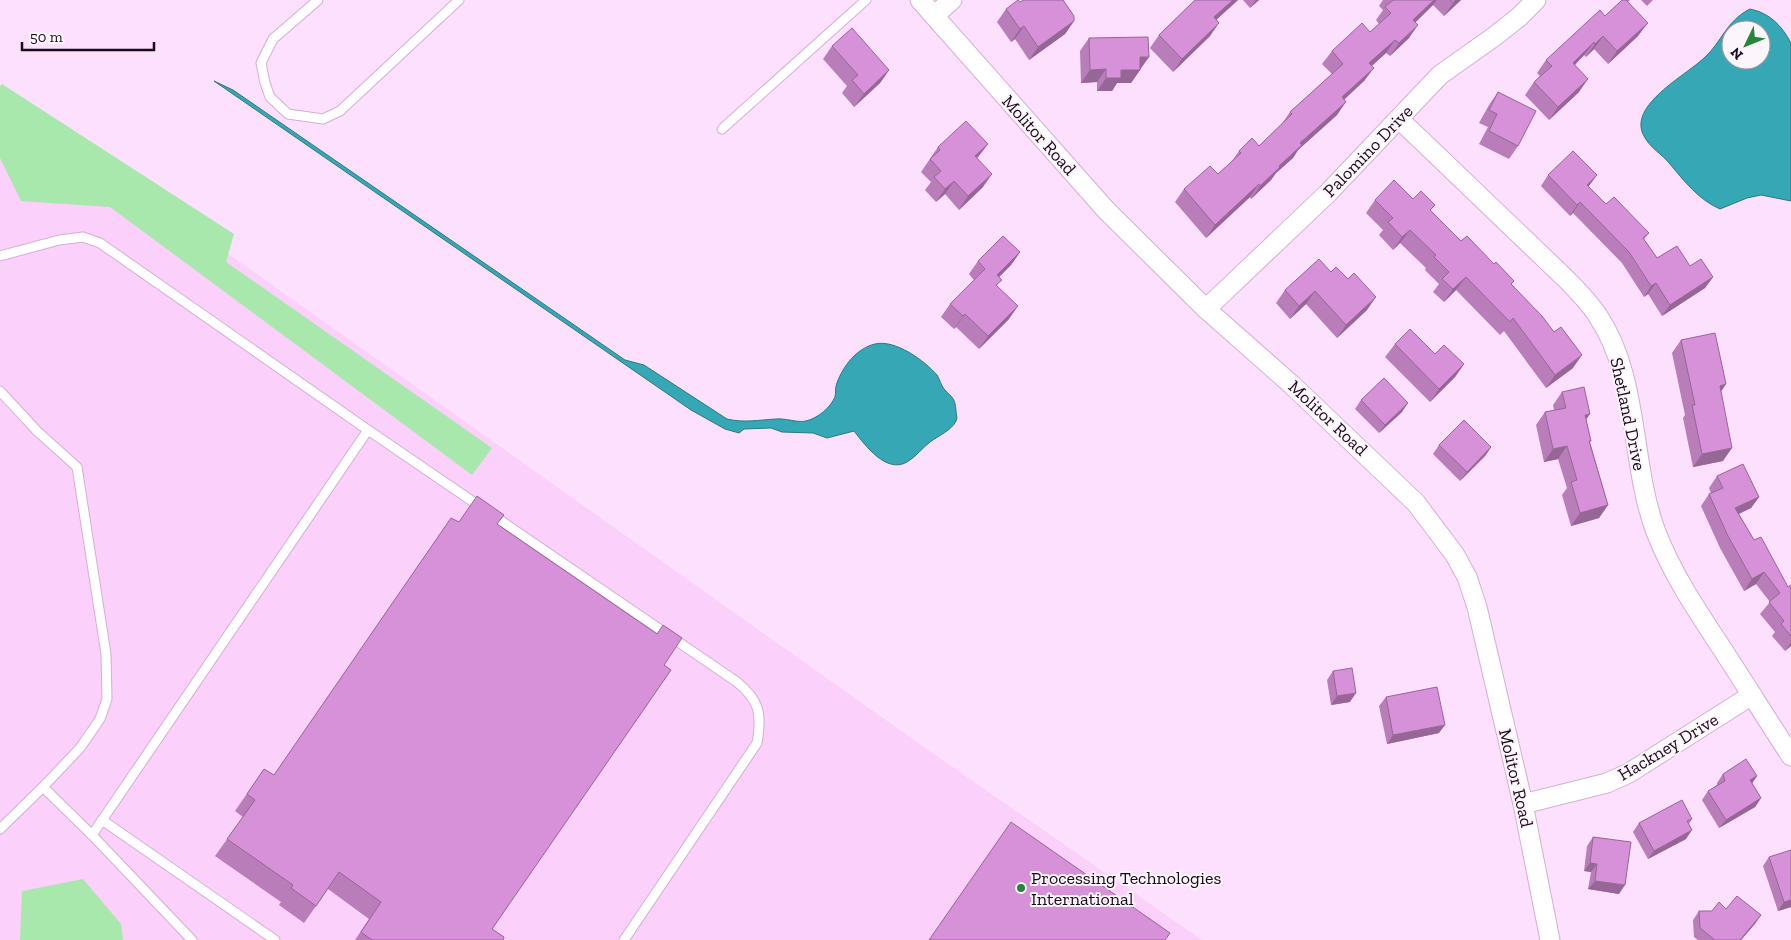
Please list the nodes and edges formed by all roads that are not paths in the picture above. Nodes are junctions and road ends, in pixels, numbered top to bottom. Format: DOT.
graph roads {
  1 [pos="318,0"];
  2 [pos="459,0"];
  3 [pos="866,0"];
  4 [pos="920,0"];
  5 [pos="952,0"];
  6 [pos="1536,0"];
  7 [pos="934,16"];
  8 [pos="1399,119"];
  9 [pos="722,130"];
  10 [pos="0,256"];
  11 [pos="1206,309"];
  12 [pos="0,391"];
  13 [pos="368,430"];
  14 [pos="1752,695"];
  15 [pos="1791,756"];
  16 [pos="43,787"];
  17 [pos="1522,804"];
  18 [pos="102,820"];
  19 [pos="0,829"];
  20 [pos="92,835"];
  21 [pos="192,940"];
  22 [pos="275,940"];
  23 [pos="624,940"];
  24 [pos="1550,940"];
  1 -- 2 [label="lane"];
  3 -- 9 [label="lane"];
  4 -- 7 [label="street, Molitor Road"];
  5 -- 7 [label="street"];
  6 -- 8 [label="street, Palomino Drive"];
  7 -- 11 [label="street, Molitor Road"];
  8 -- 11 [label="street, Palomino Drive"];
  8 -- 14 [label="street, Shetland Drive"];
  10 -- 13 [label="lane"];
  11 -- 17 [label="street, Molitor Road"];
  12 -- 16 [label="lane"];
  13 -- 18 [label="lane"];
  13 -- 23 [label="lane"];
  14 -- 15 [label="street, Shetland Drive"];
  14 -- 17 [label="street, Hackney Drive"];
  16 -- 19 [label="lane"];
  16 -- 20 [label="lane"];
  17 -- 24 [label="street, Molitor Road"];
  18 -- 20 [label="lane"];
  18 -- 22 [label="lane"];
  20 -- 21 [label="lane"];
}
